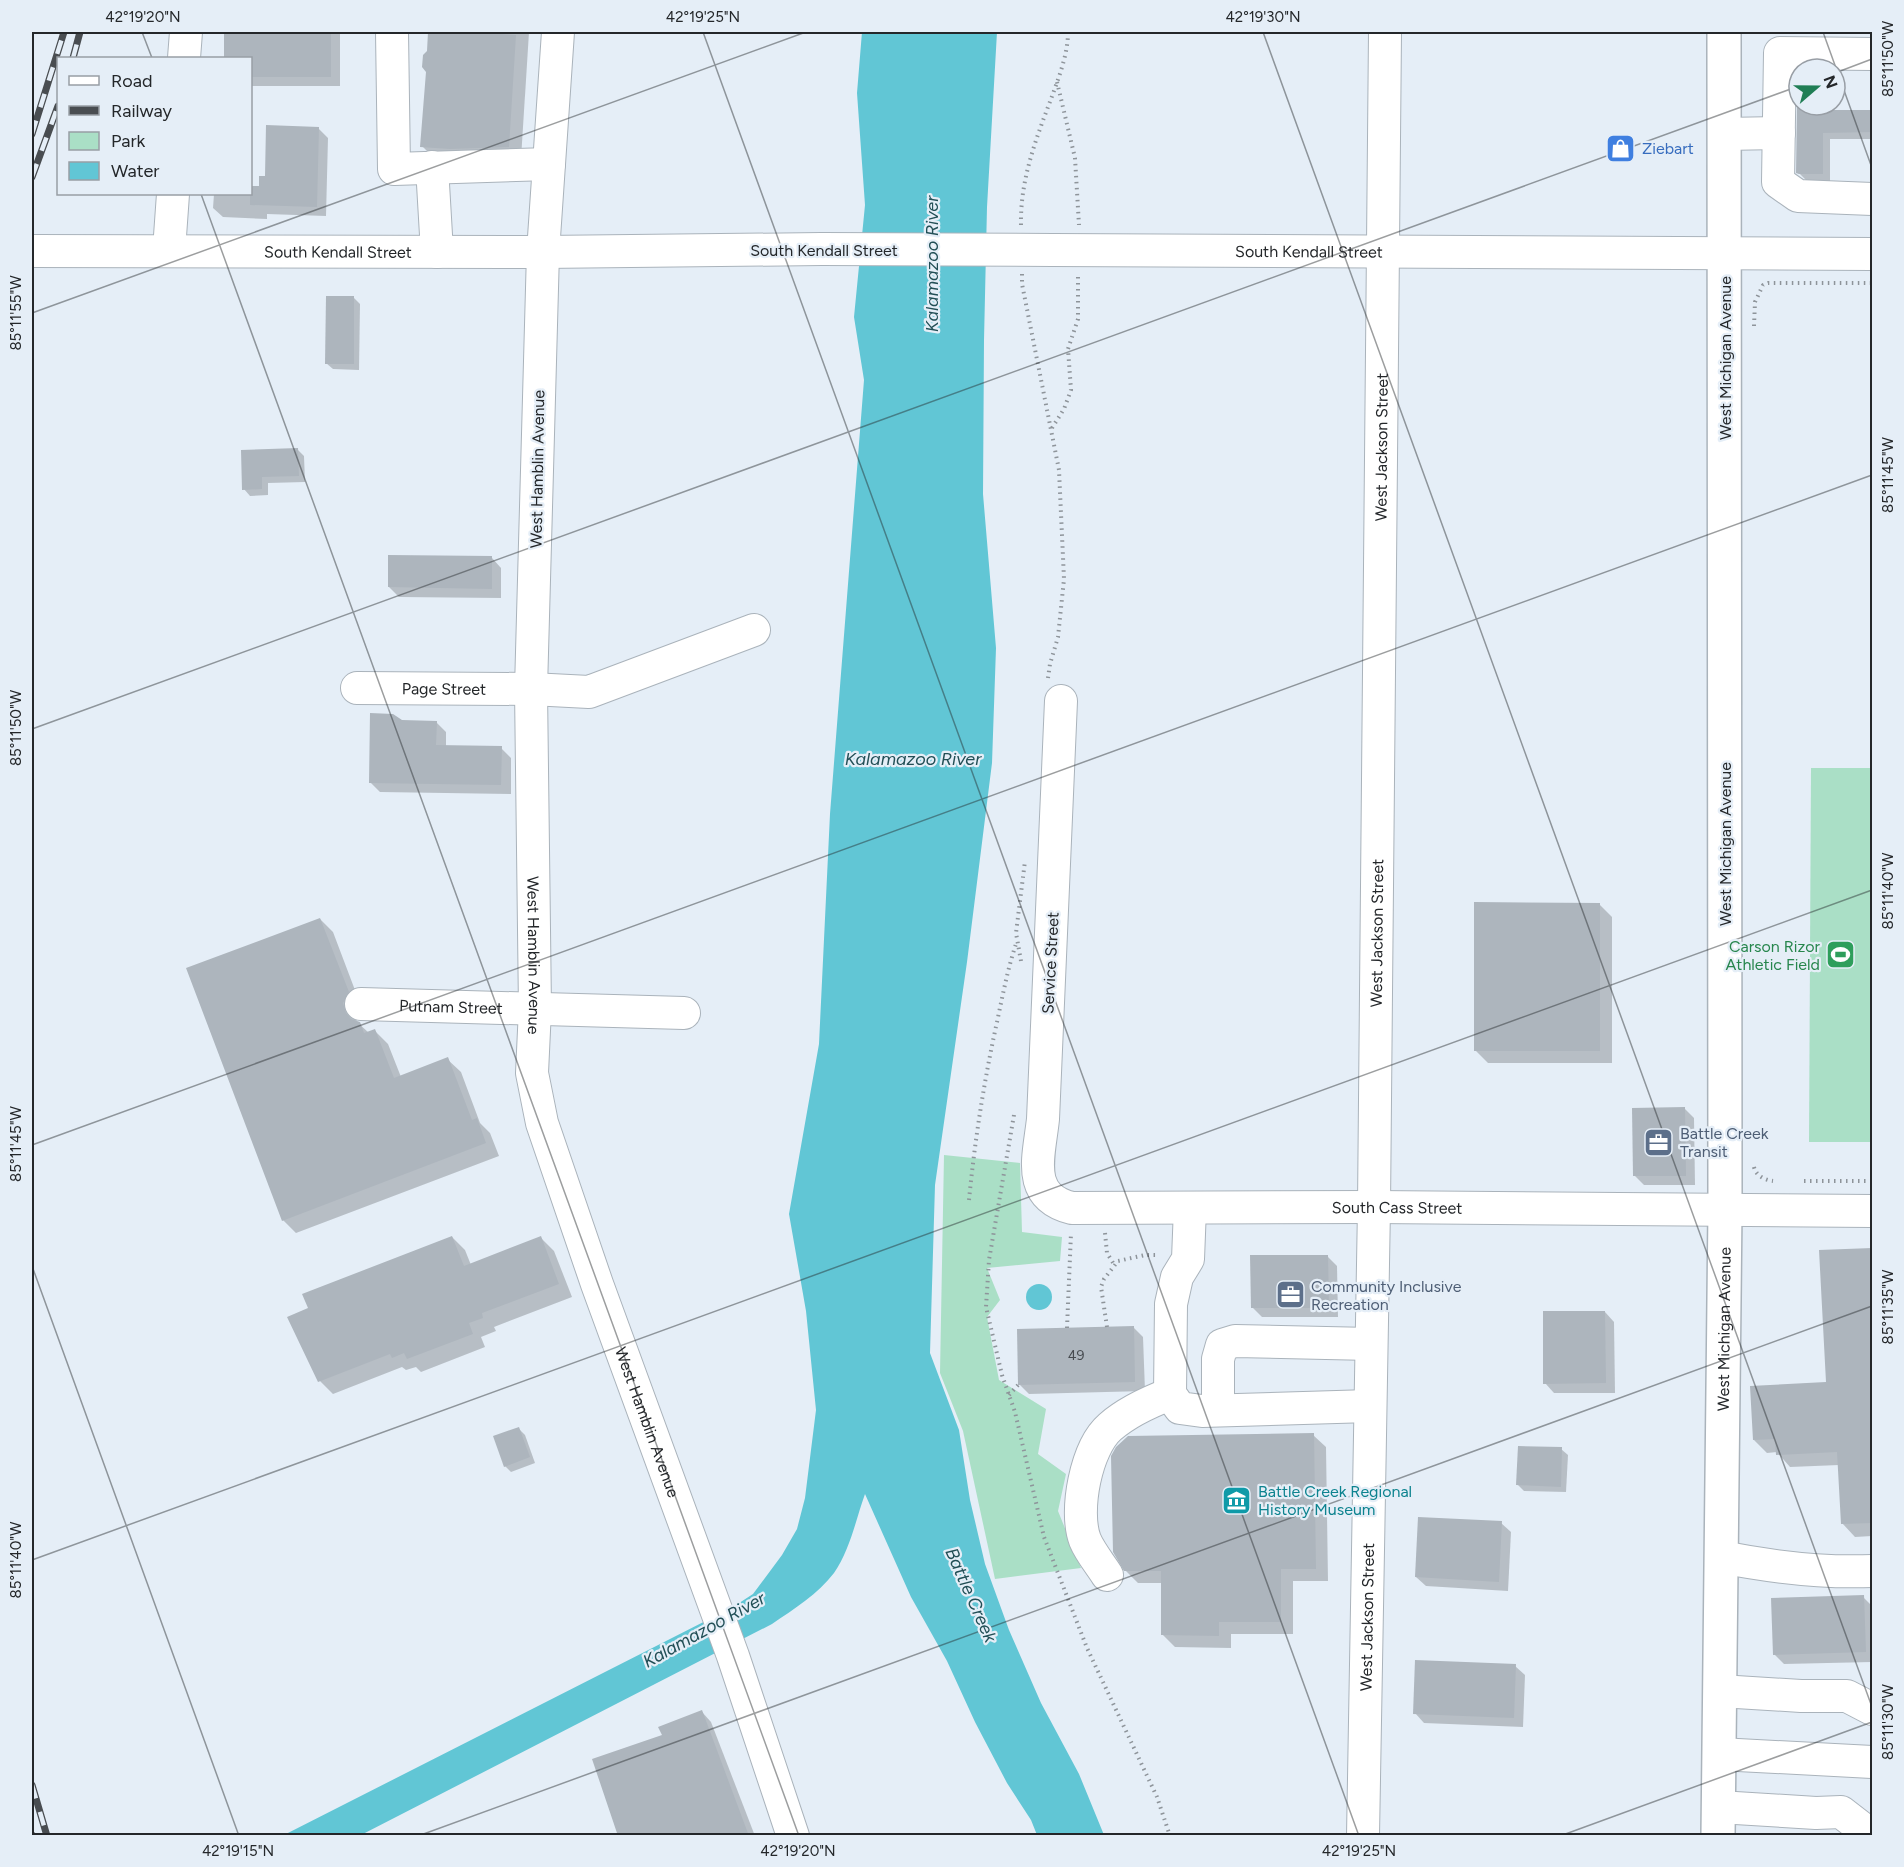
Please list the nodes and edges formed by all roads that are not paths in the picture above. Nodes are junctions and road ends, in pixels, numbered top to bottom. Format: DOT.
graph roads {
  1 [pos="186,32"];
  2 [pos="392,32"];
  3 [pos="558,32"];
  4 [pos="1385,32"];
  5 [pos="1724,32"];
  6 [pos="1872,54"];
  7 [pos="184,57"];
  8 [pos="1779,133"];
  9 [pos="1724,134"];
  10 [pos="549,164"];
  11 [pos="432,168"];
  12 [pos="173,195"];
  13 [pos="1872,199"];
  14 [pos="169,250"];
  15 [pos="32,251"];
  16 [pos="1382,251"];
  17 [pos="437,252"];
  18 [pos="543,252"];
  19 [pos="1725,254"];
  20 [pos="1872,254"];
  21 [pos="754,630"];
  22 [pos="357,688"];
  23 [pos="531,689"];
  24 [pos="1061,701"];
  25 [pos="361,1004"];
  26 [pos="535,1009"];
  27 [pos="684,1013"];
  28 [pos="1374,1207"];
  29 [pos="1071,1208"];
  30 [pos="1190,1208"];
  31 [pos="1725,1209"];
  32 [pos="1872,1211"];
  33 [pos="1371,1344"];
  34 [pos="1170,1394"];
  35 [pos="1370,1406"];
  36 [pos="1218,1410"];
  37 [pos="1721,1557"];
  38 [pos="1872,1571"];
  39 [pos="1107,1575"];
  40 [pos="1720,1691"];
  41 [pos="1872,1709"];
  42 [pos="1719,1754"];
  43 [pos="1872,1762"];
  44 [pos="1719,1821"];
  45 [pos="1872,1832"];
  46 [pos="793,1836"];
  47 [pos="1363,1836"];
  1 -- 7 [label="street"];
  2 -- 11 [label="street"];
  3 -- 10 [label="street, West Hamblin Avenue"];
  4 -- 16 [label="street, West Jackson Street"];
  5 -- 9 [label="highway, West Michigan Avenue"];
  6 -- 8 [label="street"];
  8 -- 9 [label="street"];
  8 -- 13 [label="street"];
  9 -- 19 [label="highway, West Michigan Avenue"];
  10 -- 11 [label="street"];
  10 -- 18 [label="street, West Hamblin Avenue"];
  11 -- 17 [label="street"];
  12 -- 14 [label="street"];
  14 -- 15 [label="street, South Kendall Street"];
  14 -- 17 [label="street, South Kendall Street"];
  16 -- 18 [label="street, South Kendall Street, bridge"];
  16 -- 19 [label="street, South Kendall Street"];
  16 -- 28 [label="street, West Jackson Street"];
  17 -- 18 [label="street, South Kendall Street"];
  18 -- 23 [label="street, West Hamblin Avenue"];
  19 -- 20 [label="street, South Kendall Street"];
  19 -- 31 [label="highway, West Michigan Avenue"];
  21 -- 23 [label="street, Page Street"];
  22 -- 23 [label="street, Page Street"];
  23 -- 26 [label="street, West Hamblin Avenue"];
  24 -- 29 [label="street, Service Street"];
  25 -- 26 [label="street, Putnam Street"];
  26 -- 27 [label="street, Putnam Street"];
  26 -- 46 [label="street, West Hamblin Avenue"];
  28 -- 30 [label="street, South Cass Street"];
  28 -- 31 [label="street, South Cass Street"];
  28 -- 33 [label="street, West Jackson Street"];
  29 -- 30 [label="street, South Cass Street"];
  30 -- 34 [label="street"];
  31 -- 32 [label="street, South Cass Street"];
  31 -- 37 [label="highway, West Michigan Avenue"];
  33 -- 35 [label="street, West Jackson Street"];
  33 -- 36 [label="street"];
  34 -- 36 [label="street"];
  34 -- 39 [label="street"];
  35 -- 36 [label="street"];
  35 -- 47 [label="street, West Jackson Street"];
  37 -- 38 [label="street"];
  37 -- 40 [label="highway, West Michigan Avenue"];
  40 -- 41 [label="street"];
  40 -- 42 [label="highway, West Michigan Avenue"];
  42 -- 43 [label="street"];
  42 -- 44 [label="highway, West Michigan Avenue"];
  44 -- 45 [label="street"];
}
